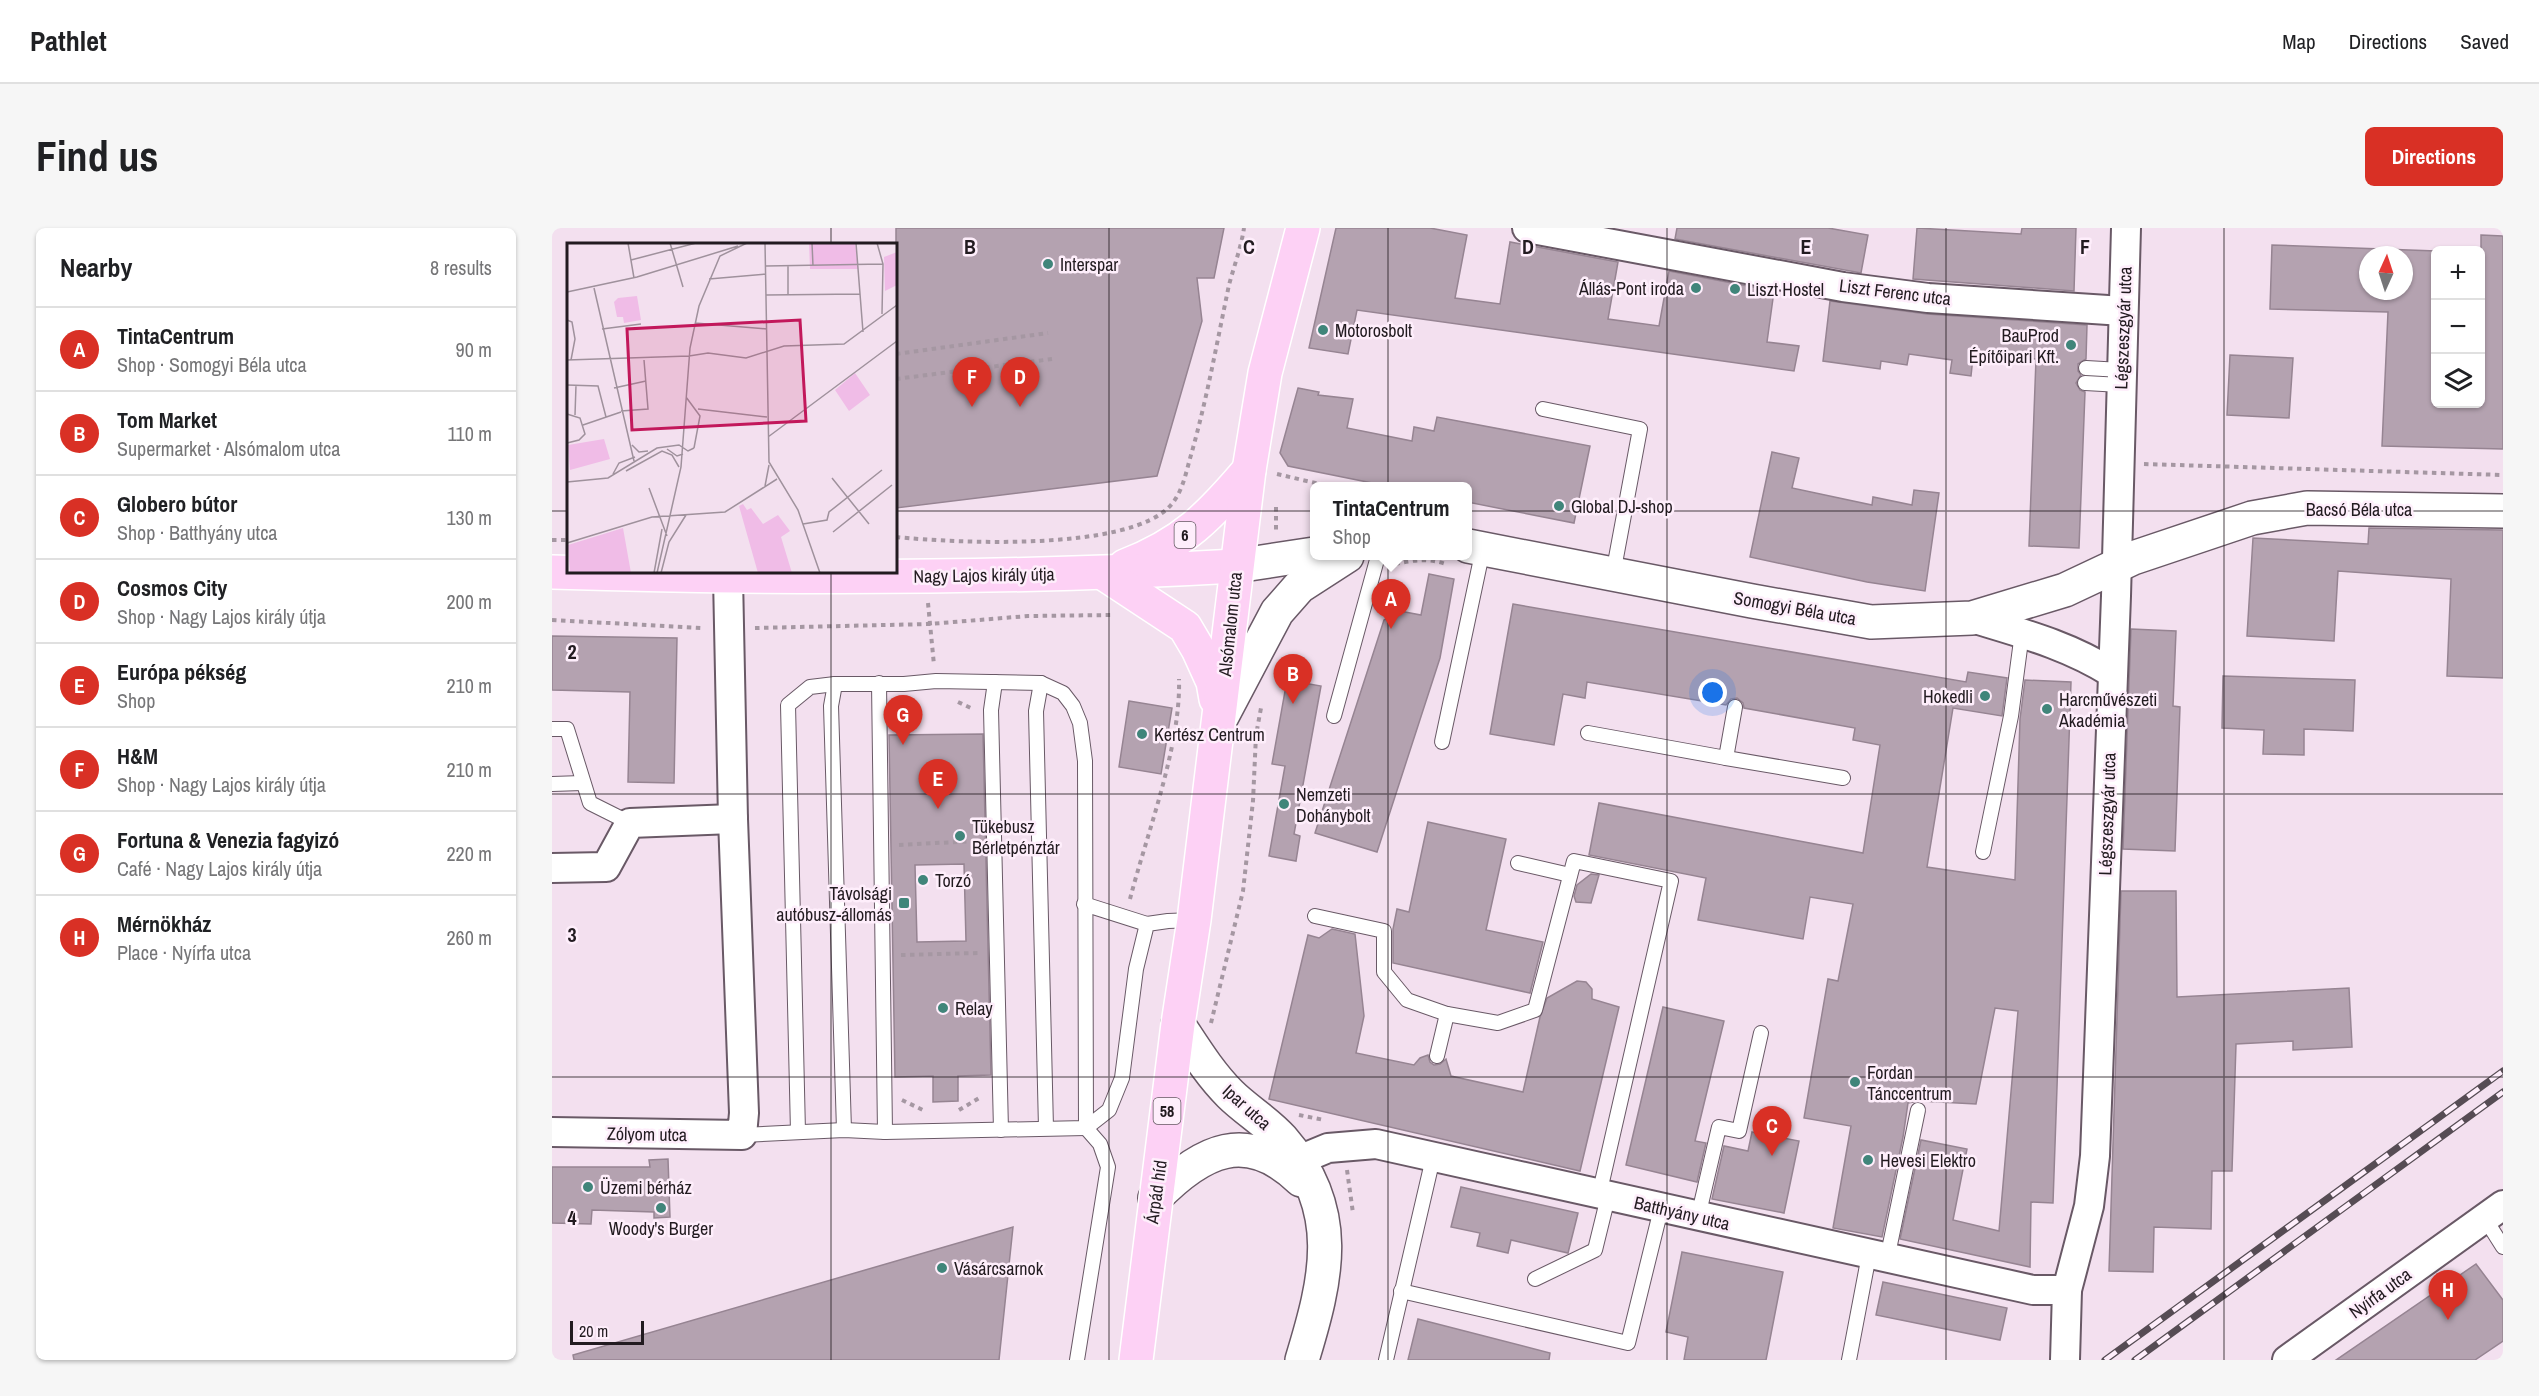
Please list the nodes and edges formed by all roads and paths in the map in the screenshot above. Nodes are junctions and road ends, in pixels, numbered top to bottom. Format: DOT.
graph roads {
  1 [pos="1244,228"];
  2 [pos="1303,228"];
  3 [pos="1527,228"];
  4 [pos="2126,228"];
  5 [pos="2123,311"];
  6 [pos="1048,333"];
  7 [pos="897,354"];
  8 [pos="1052,359"];
  9 [pos="2086,368"];
  10 [pos="2121,377"];
  11 [pos="897,379"];
  12 [pos="2085,383"];
  13 [pos="1543,409"];
  14 [pos="2136,464"];
  15 [pos="1270,473"];
  16 [pos="2503,475"];
  17 [pos="1310,482"];
  18 [pos="1276,505"];
  19 [pos="2503,511"];
  20 [pos="897,537"];
  21 [pos="924,540"];
  22 [pos="1310,555"];
  23 [pos="1476,556"];
  24 [pos="1282,560"];
  25 [pos="1419,560"];
  26 [pos="1360,563"];
  27 [pos="1236,566"];
  28 [pos="2117,566"];
  29 [pos="552,572"];
  30 [pos="567,572"];
  31 [pos="587,573"];
  32 [pos="1103,573"];
  33 [pos="1613,574"];
  34 [pos="728,577"];
  35 [pos="926,577"];
  36 [pos="1119,615"];
  37 [pos="1972,618"];
  38 [pos="552,620"];
  39 [pos="929,624"];
  40 [pos="730,629"];
  41 [pos="2022,633"];
  42 [pos="2112,673"];
  43 [pos="1179,677"];
  44 [pos="936,681"];
  45 [pos="995,682"];
  46 [pos="879,683"];
  47 [pos="1041,683"];
  48 [pos="835,684"];
  49 [pos="1262,704"];
  50 [pos="1735,707"];
  51 [pos="1334,716"];
  52 [pos="1219,722"];
  53 [pos="552,729"];
  54 [pos="1588,733"];
  55 [pos="1442,742"];
  56 [pos="1726,758"];
  57 [pos="1843,778"];
  58 [pos="582,783"];
  59 [pos="552,784"];
  60 [pos="733,819"];
  61 [pos="630,823"];
  62 [pos="980,841"];
  63 [pos="898,845"];
  64 [pos="1983,852"];
  65 [pos="1518,863"];
  66 [pos="552,868"];
  67 [pos="1570,875"];
  68 [pos="1084,904"];
  69 [pos="1315,916"];
  70 [pos="1125,918"];
  71 [pos="1194,920"];
  72 [pos="1148,924"];
  73 [pos="981,953"];
  74 [pos="901,955"];
  75 [pos="1447,1014"];
  76 [pos="1178,1024"];
  77 [pos="1210,1033"];
  78 [pos="1761,1033"];
  79 [pos="1437,1056"];
  80 [pos="1000,1094"];
  81 [pos="885,1101"];
  82 [pos="1918,1110"];
  83 [pos="927,1111"];
  84 [pos="956,1111"];
  85 [pos="1291,1113"];
  86 [pos="1325,1121"];
  87 [pos="1046,1128"];
  88 [pos="1086,1128"];
  89 [pos="844,1130"];
  90 [pos="1001,1130"];
  91 [pos="552,1132"];
  92 [pos="798,1132"];
  93 [pos="885,1132"];
  94 [pos="742,1135"];
  95 [pos="1421,1150"];
  96 [pos="1299,1160"];
  97 [pos="1314,1191"];
  98 [pos="1603,1196"];
  99 [pos="1661,1209"];
  100 [pos="1153,1211"];
  101 [pos="2493,1211"];
  102 [pos="1698,1217"];
  103 [pos="2503,1247"];
  104 [pos="1878,1257"];
  105 [pos="1535,1279"];
  106 [pos="2067,1290"];
  107 [pos="1401,1291"];
  108 [pos="1077,1360"];
  109 [pos="1136,1360"];
  110 [pos="1302,1360"];
  111 [pos="1386,1360"];
  112 [pos="1849,1360"];
  113 [pos="2065,1360"];
  114 [pos="2287,1360"];
  1 -- 21 [label="path"];
  2 -- 15 [label="main road, Alsómalom utca"];
  3 -- 5 [label="street, Liszt Ferenc utca"];
  4 -- 5 [label="street, Légszeszgyár utca"];
  5 -- 10 [label="street, Légszeszgyár utca"];
  6 -- 7 [label="path"];
  8 -- 11 [label="path"];
  9 -- 10 [label="lane"];
  10 -- 12 [label="lane"];
  10 -- 28 [label="street, Légszeszgyár utca"];
  13 -- 33 [label="lane"];
  14 -- 16 [label="path"];
  15 -- 17 [label="path"];
  15 -- 27 [label="main road, Alsómalom utca"];
  15 -- 32 [label="main road, 6"];
  18 -- 24 [label="path"];
  19 -- 28 [label="street, Bacsó Béla utca"];
  20 -- 21 [label="path"];
  21 -- 35 [label="path"];
  22 -- 24 [label="street"];
  23 -- 33 [label="street, Somogyi Béla utca"];
  23 -- 55 [label="lane"];
  24 -- 27 [label="street"];
  25 -- 26 [label="path"];
  26 -- 51 [label="lane"];
  26 -- 52 [label="street"];
  27 -- 32 [label="main road, Nagy Lajos király útja / 6"];
  27 -- 52 [label="main road, Alsómalom utca / 58"];
  28 -- 37 [label="street, Somogyi Béla utca"];
  28 -- 42 [label="street, Légszeszgyár utca"];
  29 -- 30 [label="main road, Nagy Lajos király útja / 6"];
  31 -- 34 [label="main road, Nagy Lajos király útja / 6"];
  32 -- 35 [label="main road, Nagy Lajos király útja / 6"];
  32 -- 52 [label="main road"];
  33 -- 37 [label="street, Somogyi Béla utca"];
  34 -- 35 [label="main road, Nagy Lajos király útja / 6"];
  34 -- 40 [label="street"];
  35 -- 39 [label="path"];
  36 -- 39 [label="path"];
  37 -- 41 [label="street"];
  38 -- 40 [label="path"];
  39 -- 40 [label="path"];
  39 -- 44 [label="path"];
  40 -- 60 [label="street"];
  41 -- 42 [label="street"];
  41 -- 64 [label="lane"];
  42 -- 106 [label="street, Légszeszgyár utca"];
  43 -- 70 [label="path"];
  44 -- 45 [label="lane"];
  44 -- 46 [label="lane"];
  45 -- 47 [label="lane"];
  45 -- 80 [label="lane"];
  46 -- 48 [label="lane"];
  46 -- 81 [label="lane"];
  47 -- 68 [label="lane"];
  47 -- 87 [label="lane"];
  48 -- 89 [label="lane"];
  48 -- 92 [label="lane"];
  49 -- 77 [label="path"];
  50 -- 56 [label="lane"];
  52 -- 71 [label="main road, Alsómalom utca / 58"];
  53 -- 58 [label="lane"];
  54 -- 56 [label="lane"];
  56 -- 57 [label="lane"];
  58 -- 59 [label="lane"];
  58 -- 61 [label="lane"];
  60 -- 61 [label="street"];
  60 -- 94 [label="street"];
  61 -- 66 [label="street"];
  62 -- 63 [label="path"];
  65 -- 67 [label="lane"];
  67 -- 75 [label="lane"];
  67 -- 98 [label="lane"];
  68 -- 70 [label="lane"];
  68 -- 88 [label="lane"];
  69 -- 75 [label="lane"];
  70 -- 72 [label="lane"];
  71 -- 72 [label="lane"];
  71 -- 76 [label="main road, Alsómalom utca / 58"];
  72 -- 88 [label="lane"];
  73 -- 74 [label="path"];
  75 -- 79 [label="lane"];
  76 -- 96 [label="street, Ipar utca"];
  76 -- 100 [label="main road, Árpád híd / 58"];
  78 -- 102 [label="lane"];
  80 -- 84 [label="path"];
  80 -- 90 [label="lane"];
  81 -- 83 [label="path"];
  81 -- 93 [label="lane"];
  82 -- 104 [label="lane"];
  85 -- 86 [label="path"];
  87 -- 88 [label="lane"];
  87 -- 90 [label="lane"];
  88 -- 108 [label="lane"];
  89 -- 92 [label="lane"];
  89 -- 93 [label="lane"];
  90 -- 93 [label="lane"];
  91 -- 94 [label="street, Zólyom utca"];
  92 -- 94 [label="lane"];
  95 -- 96 [label="street, Batthyány utca"];
  95 -- 98 [label="street, Batthyány utca"];
  95 -- 107 [label="lane"];
  96 -- 97 [label="street, Ipar utca"];
  97 -- 100 [label="street, Ipar utca"];
  97 -- 110 [label="street, Ipar utca"];
  98 -- 99 [label="street, Batthyány utca"];
  98 -- 105 [label="lane"];
  99 -- 102 [label="street, Batthyány utca"];
  99 -- 107 [label="lane"];
  100 -- 109 [label="main road, Árpád híd / 58"];
  101 -- 103 [label="lane"];
  101 -- 114 [label="street, Nyírfa utca"];
  102 -- 104 [label="street, Batthyány utca"];
  104 -- 106 [label="street, Batthyány utca"];
  104 -- 112 [label="lane"];
  106 -- 113 [label="street, Légszeszgyár utca"];
  107 -- 111 [label="lane"];
}
